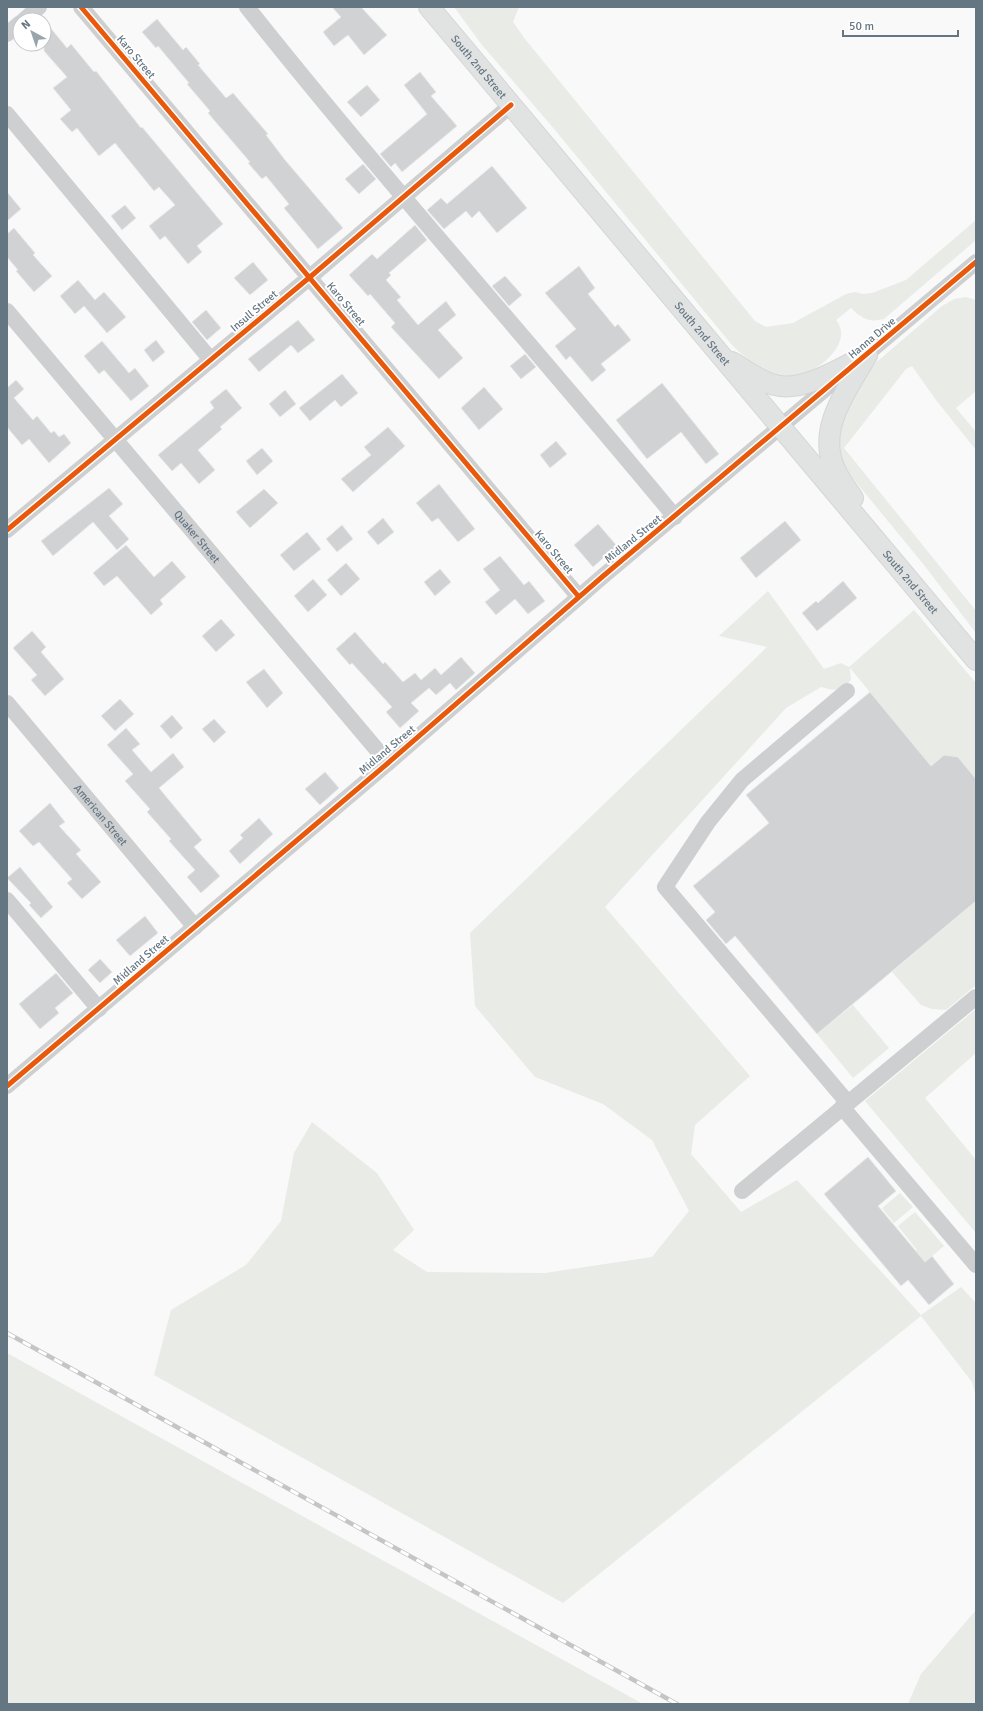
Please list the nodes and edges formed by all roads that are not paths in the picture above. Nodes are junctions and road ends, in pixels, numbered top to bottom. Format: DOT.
graph roads {
  1 [pos="81,7"];
  2 [pos="247,7"];
  3 [pos="429,7"];
  4 [pos="511,105"];
  5 [pos="7,114"];
  6 [pos="404,196"];
  7 [pos="973,270"];
  8 [pos="310,277"];
  9 [pos="7,311"];
  10 [pos="716,352"];
  11 [pos="867,355"];
  12 [pos="211,360"];
  13 [pos="780,428"];
  14 [pos="116,439"];
  15 [pos="675,517"];
  16 [pos="10,522"];
  17 [pos="892,561"];
  18 [pos="579,597"];
  19 [pos="976,660"];
  20 [pos="847,691"];
  21 [pos="7,703"];
  22 [pos="388,763"];
  23 [pos="7,900"];
  24 [pos="195,926"];
  25 [pos="976,997"];
  26 [pos="99,1008"];
  27 [pos="7,1086"];
  28 [pos="845,1105"];
  29 [pos="742,1191"];
  30 [pos="976,1265"];
  1 -- 8 [label="street, Karo Street"];
  2 -- 6 [label="street"];
  3 -- 4 [label="main road, South 2nd Street"];
  4 -- 6 [label="street, Insull Street"];
  4 -- 10 [label="main road, South 2nd Street"];
  5 -- 12 [label="street"];
  6 -- 8 [label="street, Insull Street"];
  6 -- 15 [label="street"];
  7 -- 11 [label="street, Hanna Drive"];
  8 -- 12 [label="street, Insull Street"];
  8 -- 18 [label="street, Karo Street"];
  9 -- 14 [label="street, Quaker Street"];
  10 -- 11 [label="main road"];
  10 -- 13 [label="main road, South 2nd Street"];
  11 -- 13 [label="street, Hanna Drive"];
  11 -- 17 [label="main road"];
  12 -- 14 [label="street, Insull Street"];
  13 -- 15 [label="street, Midland Street"];
  13 -- 17 [label="main road, South 2nd Street"];
  14 -- 16 [label="street, Insull Street"];
  14 -- 22 [label="street, Quaker Street"];
  15 -- 18 [label="street, Midland Street"];
  17 -- 19 [label="main road, South 2nd Street"];
  18 -- 22 [label="street, Midland Street"];
  20 -- 28 [label="street"];
  21 -- 24 [label="street, American Street"];
  22 -- 24 [label="street, Midland Street"];
  23 -- 26 [label="street"];
  24 -- 26 [label="street, Midland Street"];
  25 -- 28 [label="street"];
  26 -- 27 [label="street, Midland Street"];
  28 -- 29 [label="street"];
  28 -- 30 [label="street"];
}
